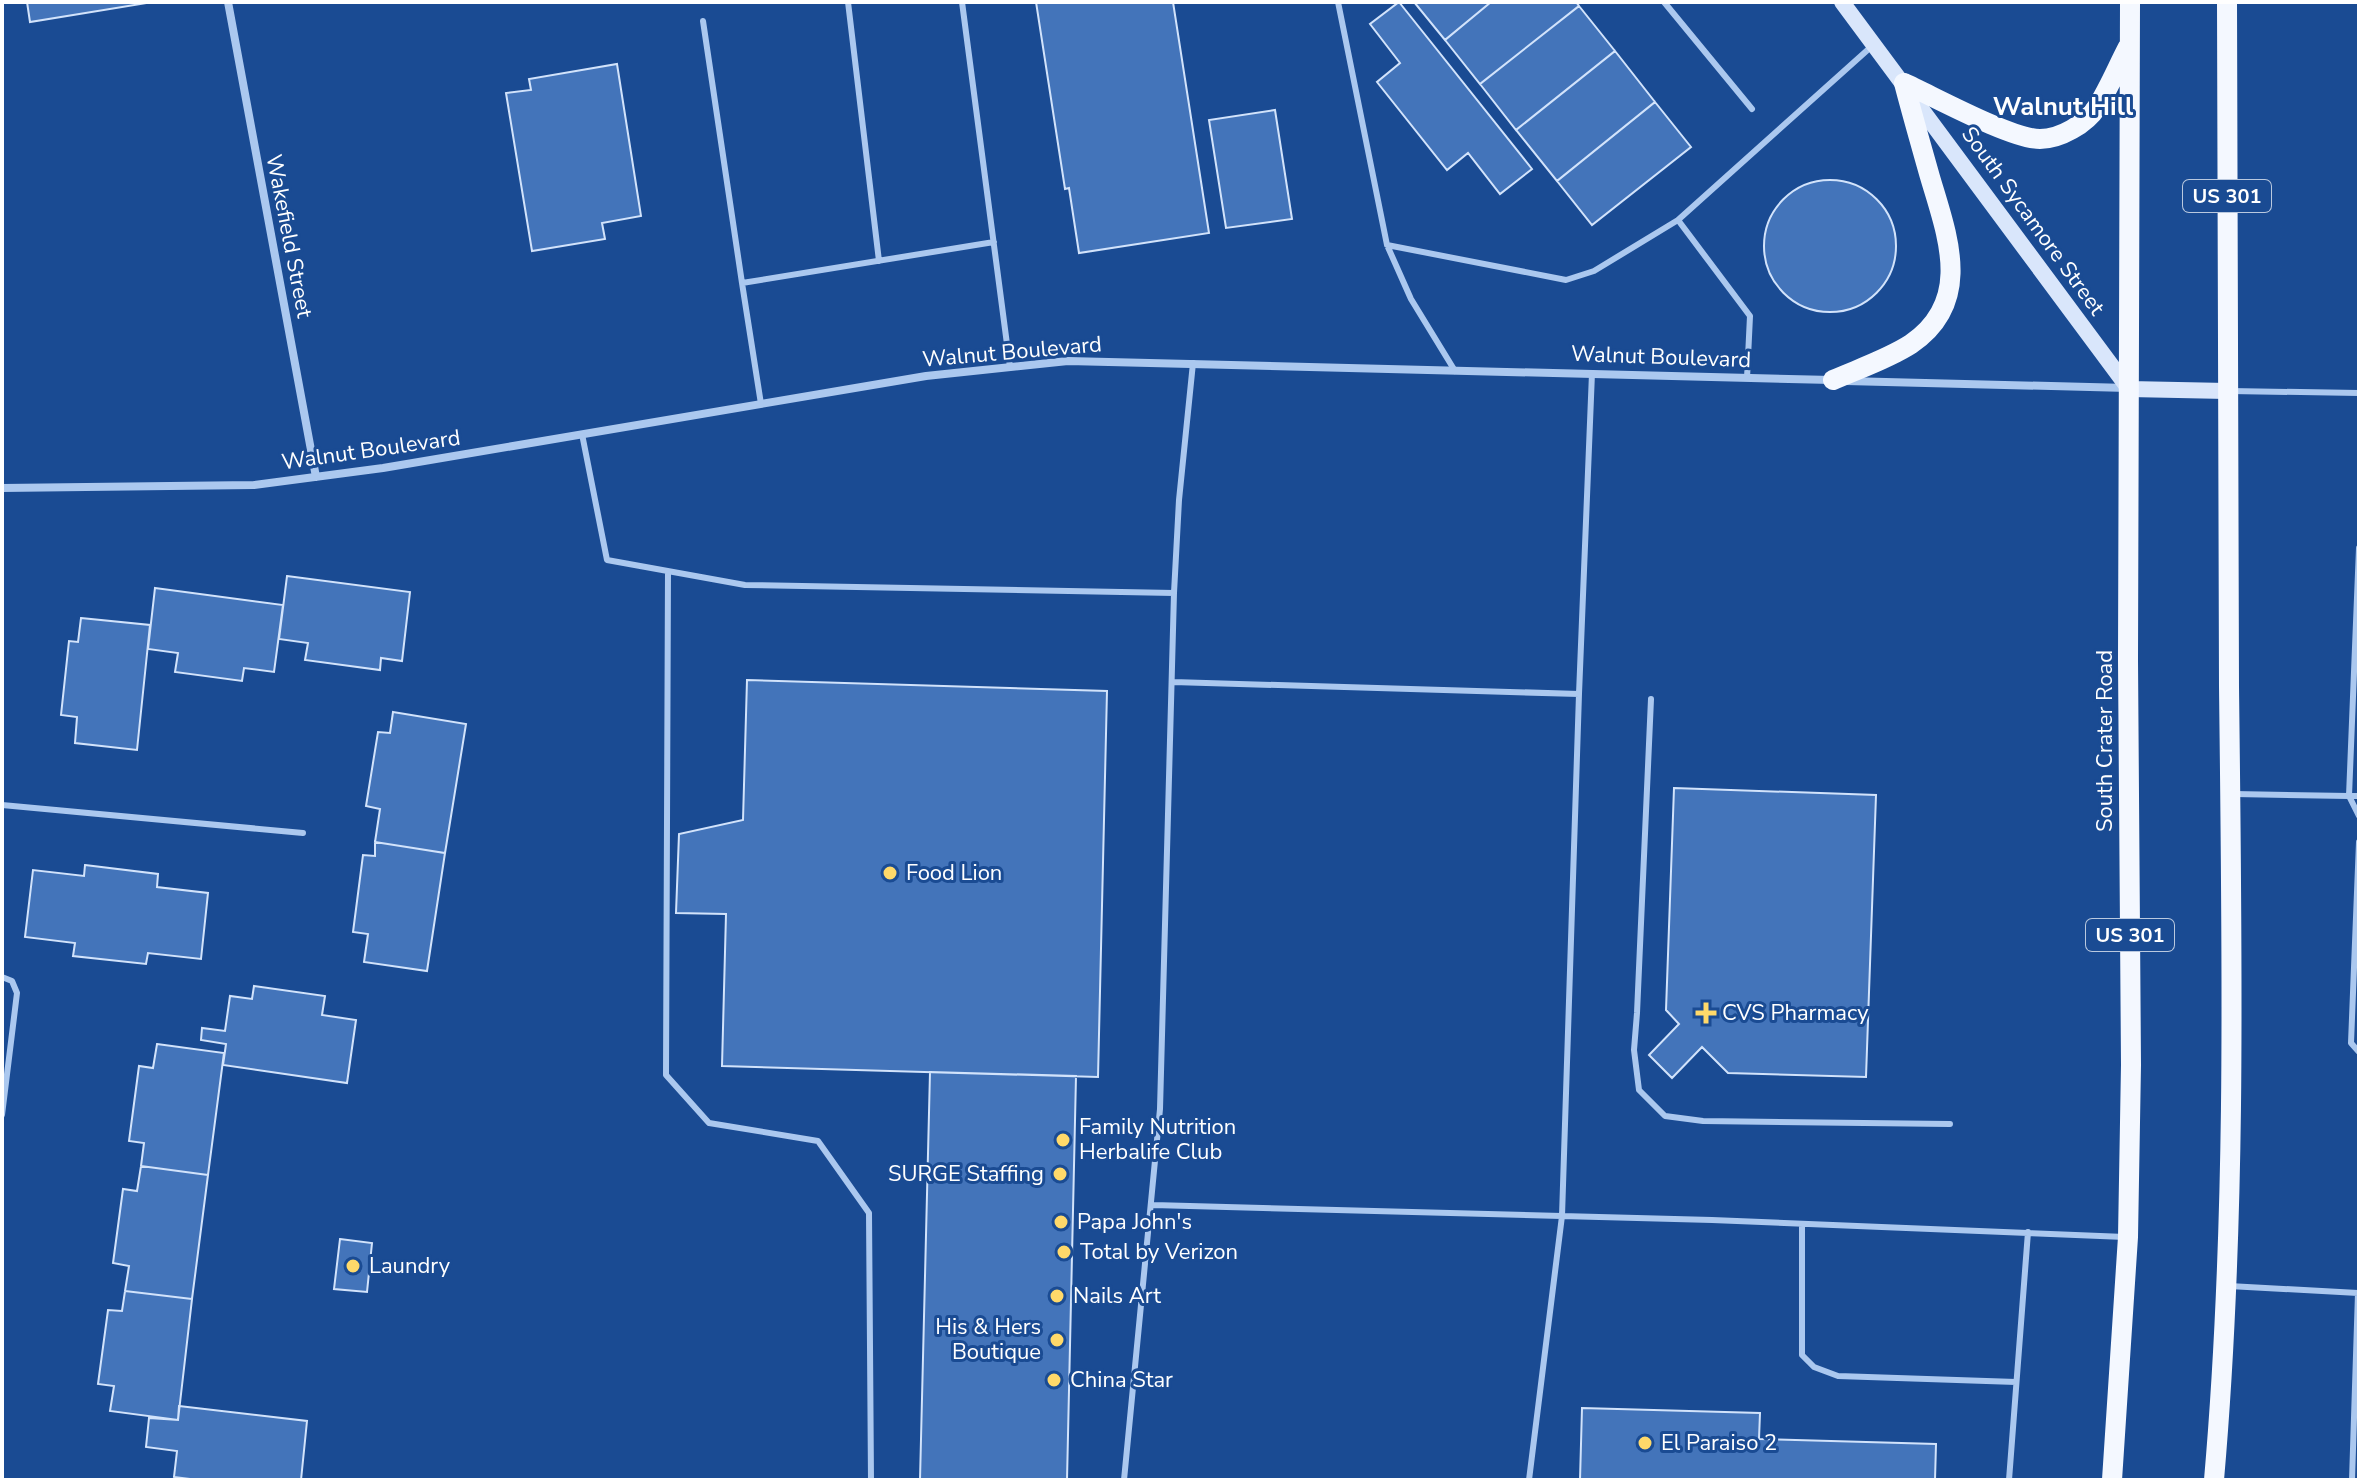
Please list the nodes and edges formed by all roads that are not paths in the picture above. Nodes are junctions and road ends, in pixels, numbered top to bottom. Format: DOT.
graph roads {
  1 [pos="228,2"];
  2 [pos="848,2"];
  3 [pos="962,2"];
  4 [pos="1338,2"];
  5 [pos="1664,2"];
  6 [pos="1842,2"];
  7 [pos="2130,2"];
  8 [pos="2227,2"];
  9 [pos="703,21"];
  10 [pos="2130,43"];
  11 [pos="1874,44"];
  12 [pos="1904,83"];
  13 [pos="1752,109"];
  14 [pos="1678,220"];
  15 [pos="994,242"];
  16 [pos="1387,245"];
  17 [pos="879,261"];
  18 [pos="742,283"];
  19 [pos="1193,363"];
  20 [pos="1010,367"];
  21 [pos="1455,371"];
  22 [pos="1592,373"];
  23 [pos="1747,378"];
  24 [pos="1833,380"];
  25 [pos="2129,389"];
  26 [pos="2227,391"];
  27 [pos="2359,393"];
  28 [pos="761,404"];
  29 [pos="582,434"];
  30 [pos="316,477"];
  31 [pos="2,488"];
  32 [pos="2359,548"];
  33 [pos="668,571"];
  34 [pos="1174,593"];
  35 [pos="2357,662"];
  36 [pos="1173,682"];
  37 [pos="1579,694"];
  38 [pos="1651,699"];
  39 [pos="2231,794"];
  40 [pos="2349,796"];
  41 [pos="2359,796"];
  42 [pos="2,805"];
  43 [pos="2359,816"];
  44 [pos="303,833"];
  45 [pos="2359,842"];
  46 [pos="2,977"];
  47 [pos="2359,1052"];
  48 [pos="2,1115"];
  49 [pos="1950,1124"];
  50 [pos="1153,1205"];
  51 [pos="1562,1216"];
  52 [pos="1802,1224"];
  53 [pos="2028,1232"];
  54 [pos="2128,1237"];
  55 [pos="2226,1285"];
  56 [pos="2016,1382"];
  57 [pos="871,1480"];
  58 [pos="1124,1480"];
  59 [pos="1529,1480"];
  60 [pos="2009,1480"];
  61 [pos="2112,1480"];
  62 [pos="2214,1480"];
  63 [pos="2352,1480"];
  1 -- 30 [label="street, Wakefield Street"];
  2 -- 17 [label="lane"];
  3 -- 15 [label="lane"];
  4 -- 16 [label="lane"];
  5 -- 13 [label="lane"];
  6 -- 11 [label="main road, South Sycamore Street"];
  7 -- 10 [label="main road, South Crater Road / US 301"];
  8 -- 26 [label="main road, US 301"];
  9 -- 18 [label="lane"];
  10 -- 12 [label="main road"];
  10 -- 25 [label="main road, South Crater Road / US 301"];
  11 -- 12 [label="main road, South Sycamore Street"];
  11 -- 14 [label="lane"];
  12 -- 24 [label="main road"];
  12 -- 25 [label="main road, South Sycamore Street"];
  14 -- 16 [label="lane"];
  14 -- 23 [label="lane"];
  15 -- 17 [label="lane"];
  15 -- 20 [label="lane"];
  16 -- 21 [label="lane"];
  17 -- 18 [label="lane"];
  18 -- 28 [label="lane"];
  19 -- 20 [label="street, Walnut Boulevard"];
  19 -- 21 [label="street, Walnut Boulevard"];
  19 -- 34 [label="lane"];
  20 -- 28 [label="street, Walnut Boulevard"];
  21 -- 22 [label="street, Walnut Boulevard"];
  22 -- 23 [label="street, Walnut Boulevard"];
  22 -- 37 [label="lane"];
  23 -- 24 [label="street, Walnut Boulevard"];
  24 -- 25 [label="street, Walnut Boulevard"];
  25 -- 26 [label="main road"];
  25 -- 54 [label="main road, South Crater Road / US 301"];
  26 -- 27 [label="lane"];
  26 -- 39 [label="main road, US 301"];
  28 -- 29 [label="street, Walnut Boulevard"];
  29 -- 30 [label="street, Walnut Boulevard"];
  29 -- 33 [label="lane"];
  30 -- 31 [label="street, Walnut Boulevard"];
  32 -- 35 [label="lane"];
  33 -- 34 [label="lane"];
  33 -- 57 [label="lane"];
  34 -- 36 [label="lane"];
  35 -- 40 [label="lane"];
  36 -- 37 [label="lane"];
  36 -- 50 [label="lane"];
  37 -- 51 [label="lane"];
  38 -- 49 [label="lane"];
  39 -- 40 [label="lane"];
  39 -- 55 [label="main road, US 301"];
  40 -- 41 [label="lane"];
  40 -- 43 [label="lane"];
  42 -- 44 [label="lane"];
  45 -- 47 [label="lane"];
  46 -- 48 [label="lane"];
  50 -- 51 [label="lane"];
  50 -- 58 [label="lane"];
  51 -- 52 [label="lane"];
  51 -- 59 [label="lane"];
  52 -- 53 [label="lane"];
  52 -- 56 [label="lane"];
  53 -- 54 [label="lane"];
  53 -- 56 [label="lane"];
  54 -- 61 [label="main road, South Crater Road / US 301"];
  55 -- 62 [label="main road, US 301"];
  55 -- 63 [label="lane"];
  56 -- 60 [label="lane"];
}
